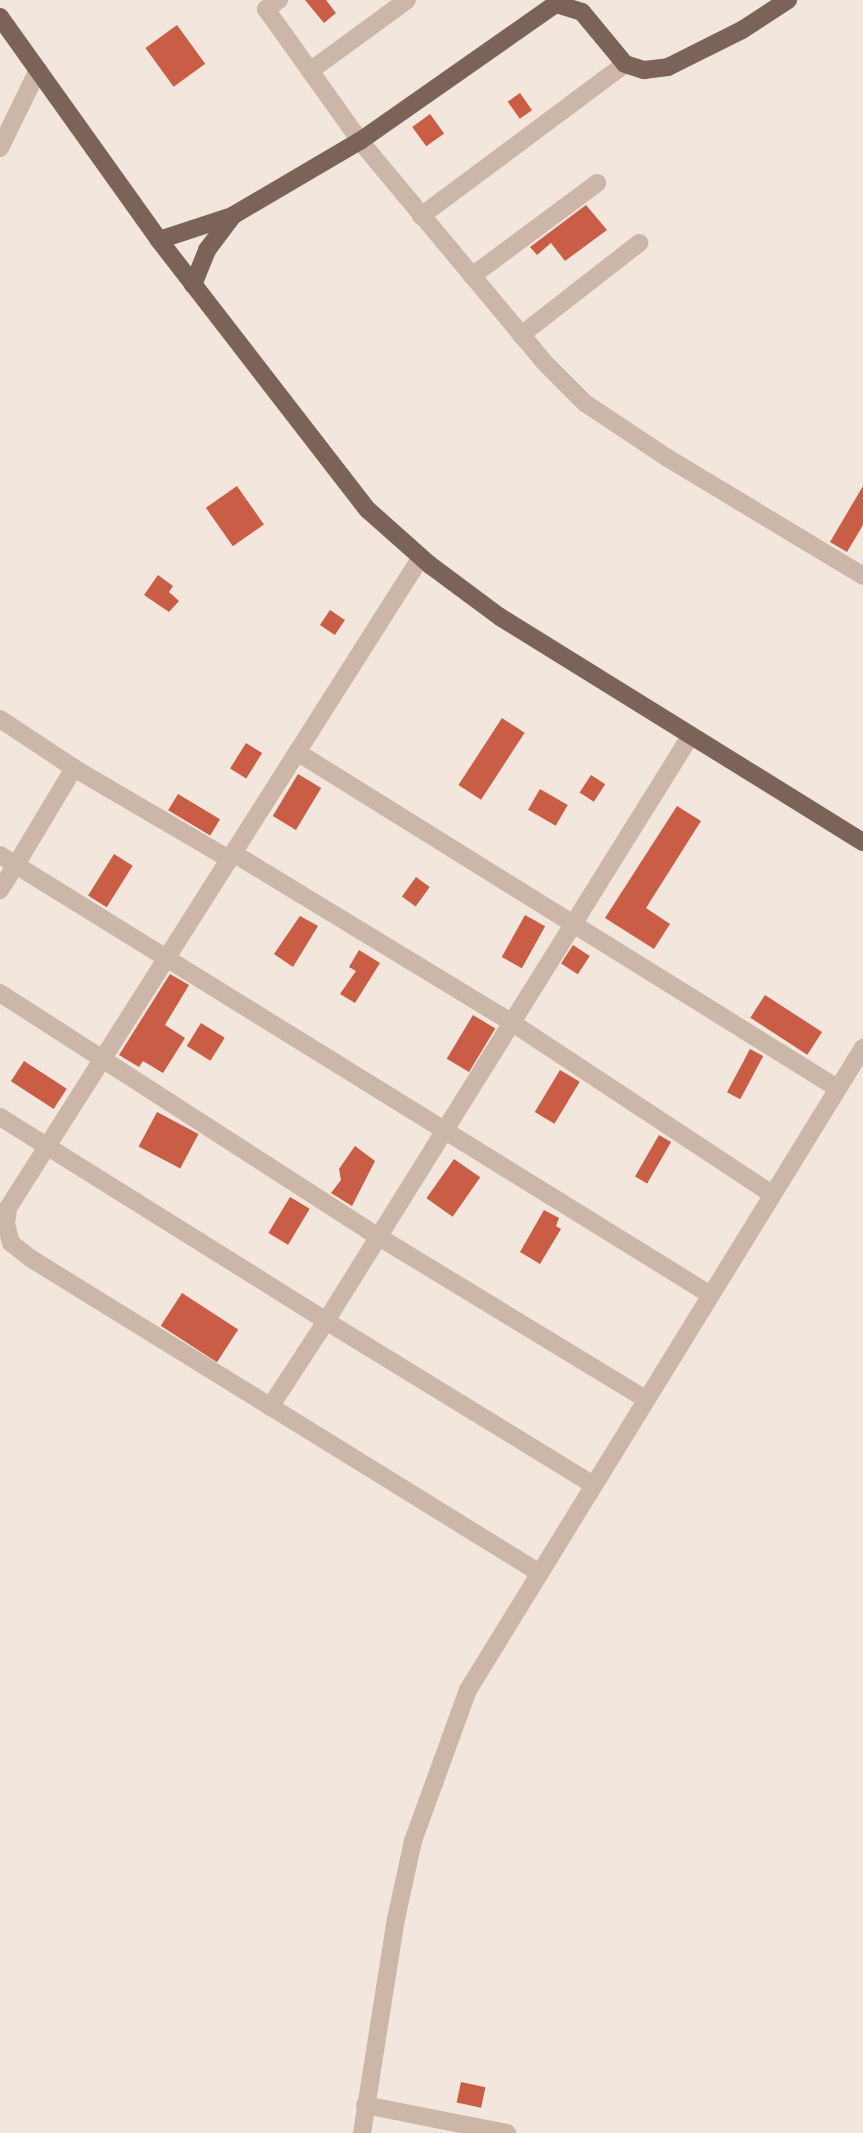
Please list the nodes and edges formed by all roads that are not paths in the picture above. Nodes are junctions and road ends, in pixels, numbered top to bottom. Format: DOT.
graph roads {
  1 [pos="279,0"];
  2 [pos="407,0"];
  3 [pos="788,0"];
  4 [pos="563,1"];
  5 [pos="0,17"];
  6 [pos="625,64"];
  7 [pos="38,70"];
  8 [pos="310,71"];
  9 [pos="360,142"];
  10 [pos="0,148"];
  11 [pos="597,183"];
  12 [pos="232,216"];
  13 [pos="421,216"];
  14 [pos="159,240"];
  15 [pos="639,243"];
  16 [pos="472,276"];
  17 [pos="193,285"];
  18 [pos="521,334"];
  19 [pos="421,557"];
  20 [pos="863,576"];
  21 [pos="0,719"];
  22 [pos="691,735"];
  23 [pos="297,752"];
  24 [pos="74,768"];
  25 [pos="863,842"];
  26 [pos="0,855"];
  27 [pos="231,856"];
  28 [pos="16,865"];
  29 [pos="0,890"];
  30 [pos="576,924"];
  31 [pos="167,958"];
  32 [pos="0,993"];
  33 [pos="514,1024"];
  34 [pos="863,1048"];
  35 [pos="105,1058"];
  36 [pos="837,1088"];
  37 [pos="0,1117"];
  38 [pos="446,1132"];
  39 [pos="48,1148"];
  40 [pos="772,1194"];
  41 [pos="379,1237"];
  42 [pos="709,1294"];
  43 [pos="326,1321"];
  44 [pos="645,1399"];
  45 [pos="270,1407"];
  46 [pos="594,1485"];
  47 [pos="538,1572"];
  48 [pos="365,2105"];
  49 [pos="362,2133"];
  50 [pos="507,2133"];
  1 -- 8 [label="street"];
  2 -- 8 [label="street"];
  3 -- 6 [label="main road"];
  4 -- 6 [label="main road"];
  4 -- 9 [label="main road"];
  5 -- 7 [label="main road"];
  6 -- 13 [label="street"];
  7 -- 10 [label="street"];
  7 -- 14 [label="main road"];
  8 -- 9 [label="street"];
  9 -- 12 [label="main road"];
  9 -- 13 [label="street"];
  11 -- 16 [label="street"];
  12 -- 14 [label="main road"];
  12 -- 17 [label="main road"];
  13 -- 16 [label="street"];
  14 -- 17 [label="main road"];
  15 -- 18 [label="street"];
  16 -- 18 [label="street"];
  17 -- 19 [label="main road"];
  18 -- 20 [label="street"];
  19 -- 22 [label="main road"];
  19 -- 23 [label="street"];
  21 -- 24 [label="street"];
  22 -- 25 [label="main road"];
  22 -- 30 [label="street"];
  23 -- 27 [label="street"];
  23 -- 30 [label="street"];
  24 -- 27 [label="street"];
  24 -- 28 [label="street"];
  26 -- 28 [label="street"];
  27 -- 31 [label="street"];
  27 -- 33 [label="street"];
  28 -- 29 [label="street"];
  28 -- 31 [label="street"];
  30 -- 33 [label="street"];
  30 -- 36 [label="street"];
  31 -- 35 [label="street"];
  31 -- 38 [label="street"];
  32 -- 35 [label="street"];
  33 -- 38 [label="street"];
  33 -- 40 [label="street"];
  34 -- 36 [label="street"];
  35 -- 39 [label="street"];
  35 -- 41 [label="street"];
  36 -- 40 [label="street"];
  37 -- 39 [label="street"];
  38 -- 41 [label="street"];
  38 -- 42 [label="street"];
  39 -- 43 [label="street"];
  39 -- 45 [label="street"];
  40 -- 42 [label="street"];
  41 -- 43 [label="street"];
  41 -- 44 [label="street"];
  42 -- 44 [label="street"];
  43 -- 45 [label="street"];
  43 -- 46 [label="street"];
  44 -- 46 [label="street"];
  45 -- 47 [label="street"];
  46 -- 47 [label="street"];
  47 -- 48 [label="street"];
  48 -- 49 [label="street"];
  48 -- 50 [label="street"];
}
